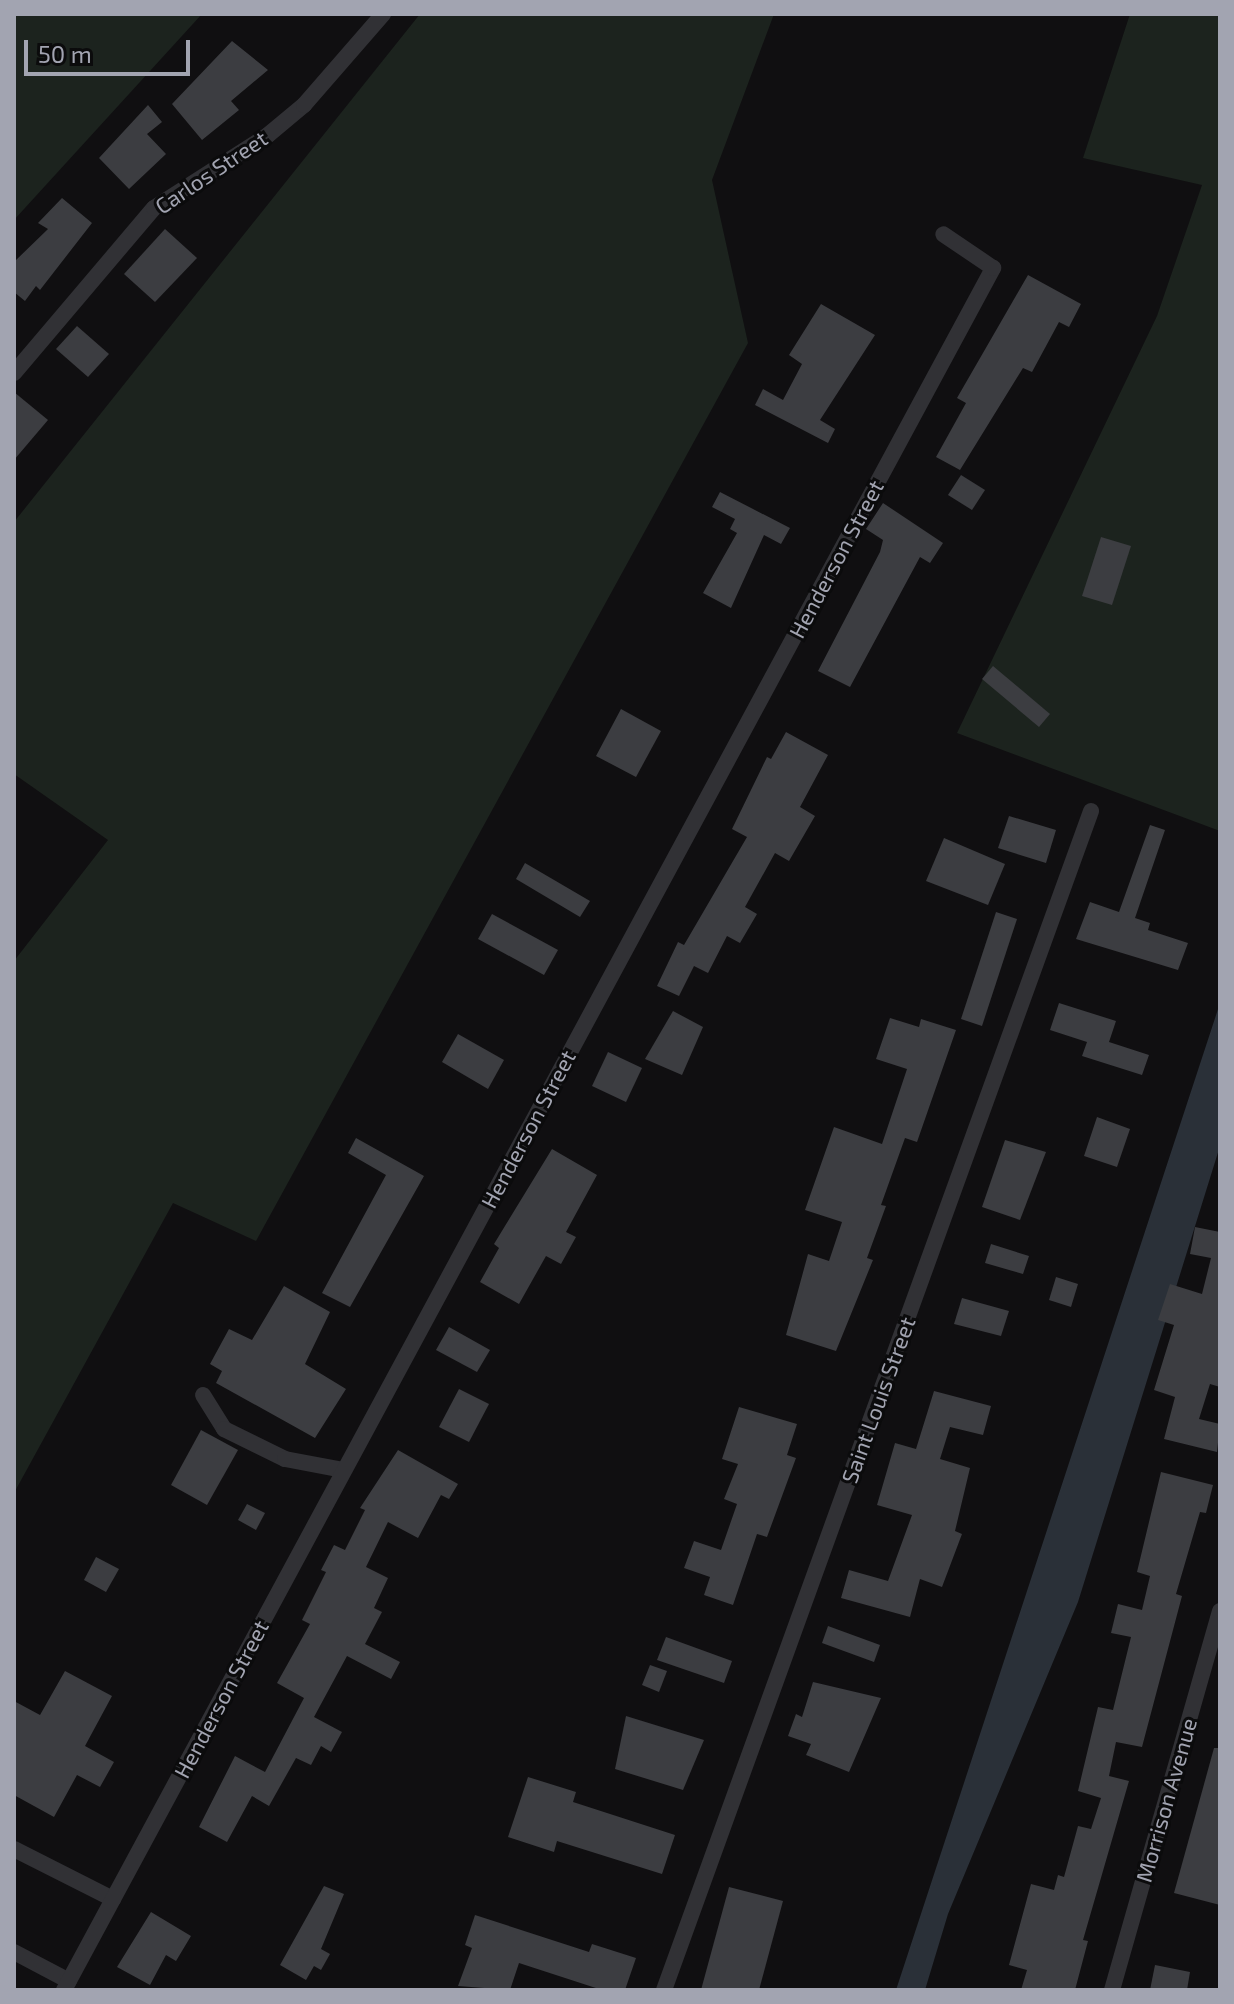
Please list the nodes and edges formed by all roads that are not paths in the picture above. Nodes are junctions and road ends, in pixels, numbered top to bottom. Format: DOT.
graph roads {
  1 [pos="383,14"];
  2 [pos="943,234"];
  3 [pos="14,373"];
  4 [pos="1091,811"];
  5 [pos="203,1395"];
  6 [pos="344,1470"];
  7 [pos="1220,1611"];
  8 [pos="14,1849"];
  9 [pos="113,1899"];
  10 [pos="14,1952"];
  11 [pos="66,1986"];
  12 [pos="664,1990"];
  13 [pos="1112,1990"];
  1 -- 3 [label="street, Carlos Street"];
  2 -- 6 [label="street, Henderson Street"];
  4 -- 12 [label="street, Saint Louis Street"];
  5 -- 6 [label="street"];
  6 -- 9 [label="street, Henderson Street"];
  7 -- 13 [label="street, Morrison Avenue"];
  8 -- 9 [label="street"];
  9 -- 11 [label="street, Henderson Street"];
  10 -- 11 [label="street"];
}
